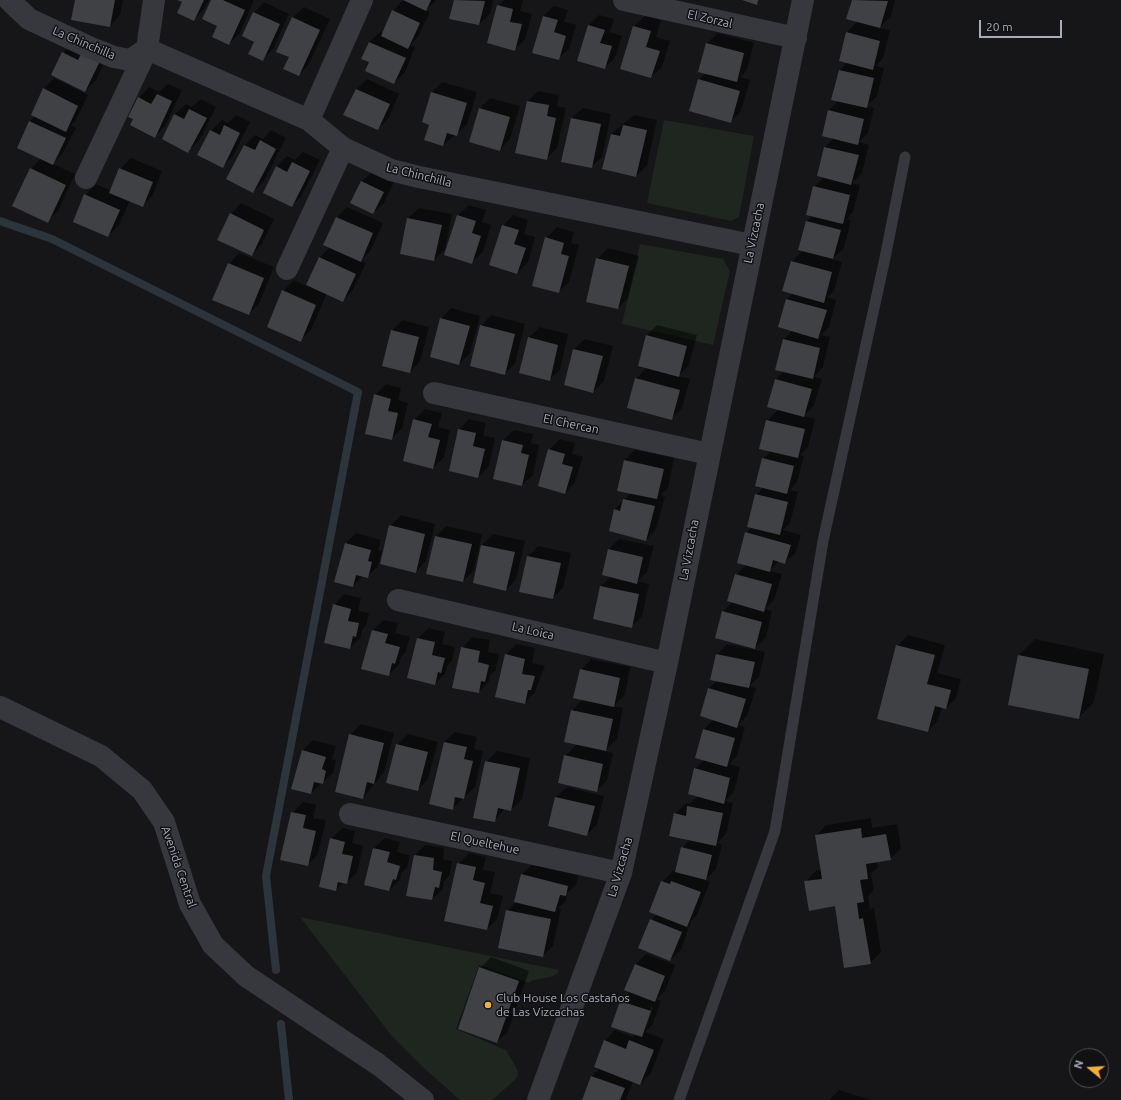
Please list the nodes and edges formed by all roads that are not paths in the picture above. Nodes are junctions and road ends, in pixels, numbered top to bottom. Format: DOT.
graph roads {
  1 [pos="9,0"];
  2 [pos="154,0"];
  3 [pos="362,0"];
  4 [pos="624,0"];
  5 [pos="803,0"];
  6 [pos="796,38"];
  7 [pos="147,49"];
  8 [pos="310,120"];
  9 [pos="343,148"];
  10 [pos="905,157"];
  11 [pos="86,178"];
  12 [pos="752,245"];
  13 [pos="287,269"];
  14 [pos="434,393"];
  15 [pos="709,454"];
  16 [pos="398,600"];
  17 [pos="667,663"];
  18 [pos="0,707"];
  19 [pos="350,814"];
  20 [pos="621,873"];
  21 [pos="534,1097"];
  22 [pos="423,1100"];
  23 [pos="679,1100"];
  1 -- 7 [label="street, La Chinchilla"];
  2 -- 7 [label="street"];
  3 -- 8 [label="street"];
  4 -- 6 [label="street, El Zorzal"];
  5 -- 6 [label="street, La Vizcacha"];
  6 -- 12 [label="street, La Vizcacha"];
  7 -- 8 [label="street, La Chinchilla"];
  7 -- 11 [label="street"];
  8 -- 9 [label="street, La Chinchilla"];
  9 -- 12 [label="street, La Chinchilla"];
  9 -- 13 [label="street"];
  10 -- 23 [label="lane"];
  12 -- 15 [label="street, La Vizcacha"];
  14 -- 15 [label="street, El Chercan"];
  15 -- 17 [label="street, La Vizcacha"];
  16 -- 17 [label="street, La Loica"];
  17 -- 20 [label="street, La Vizcacha"];
  18 -- 22 [label="street, Avenida Central"];
  19 -- 20 [label="street, El Queltehue"];
  20 -- 21 [label="street, La Vizcacha"];
}
